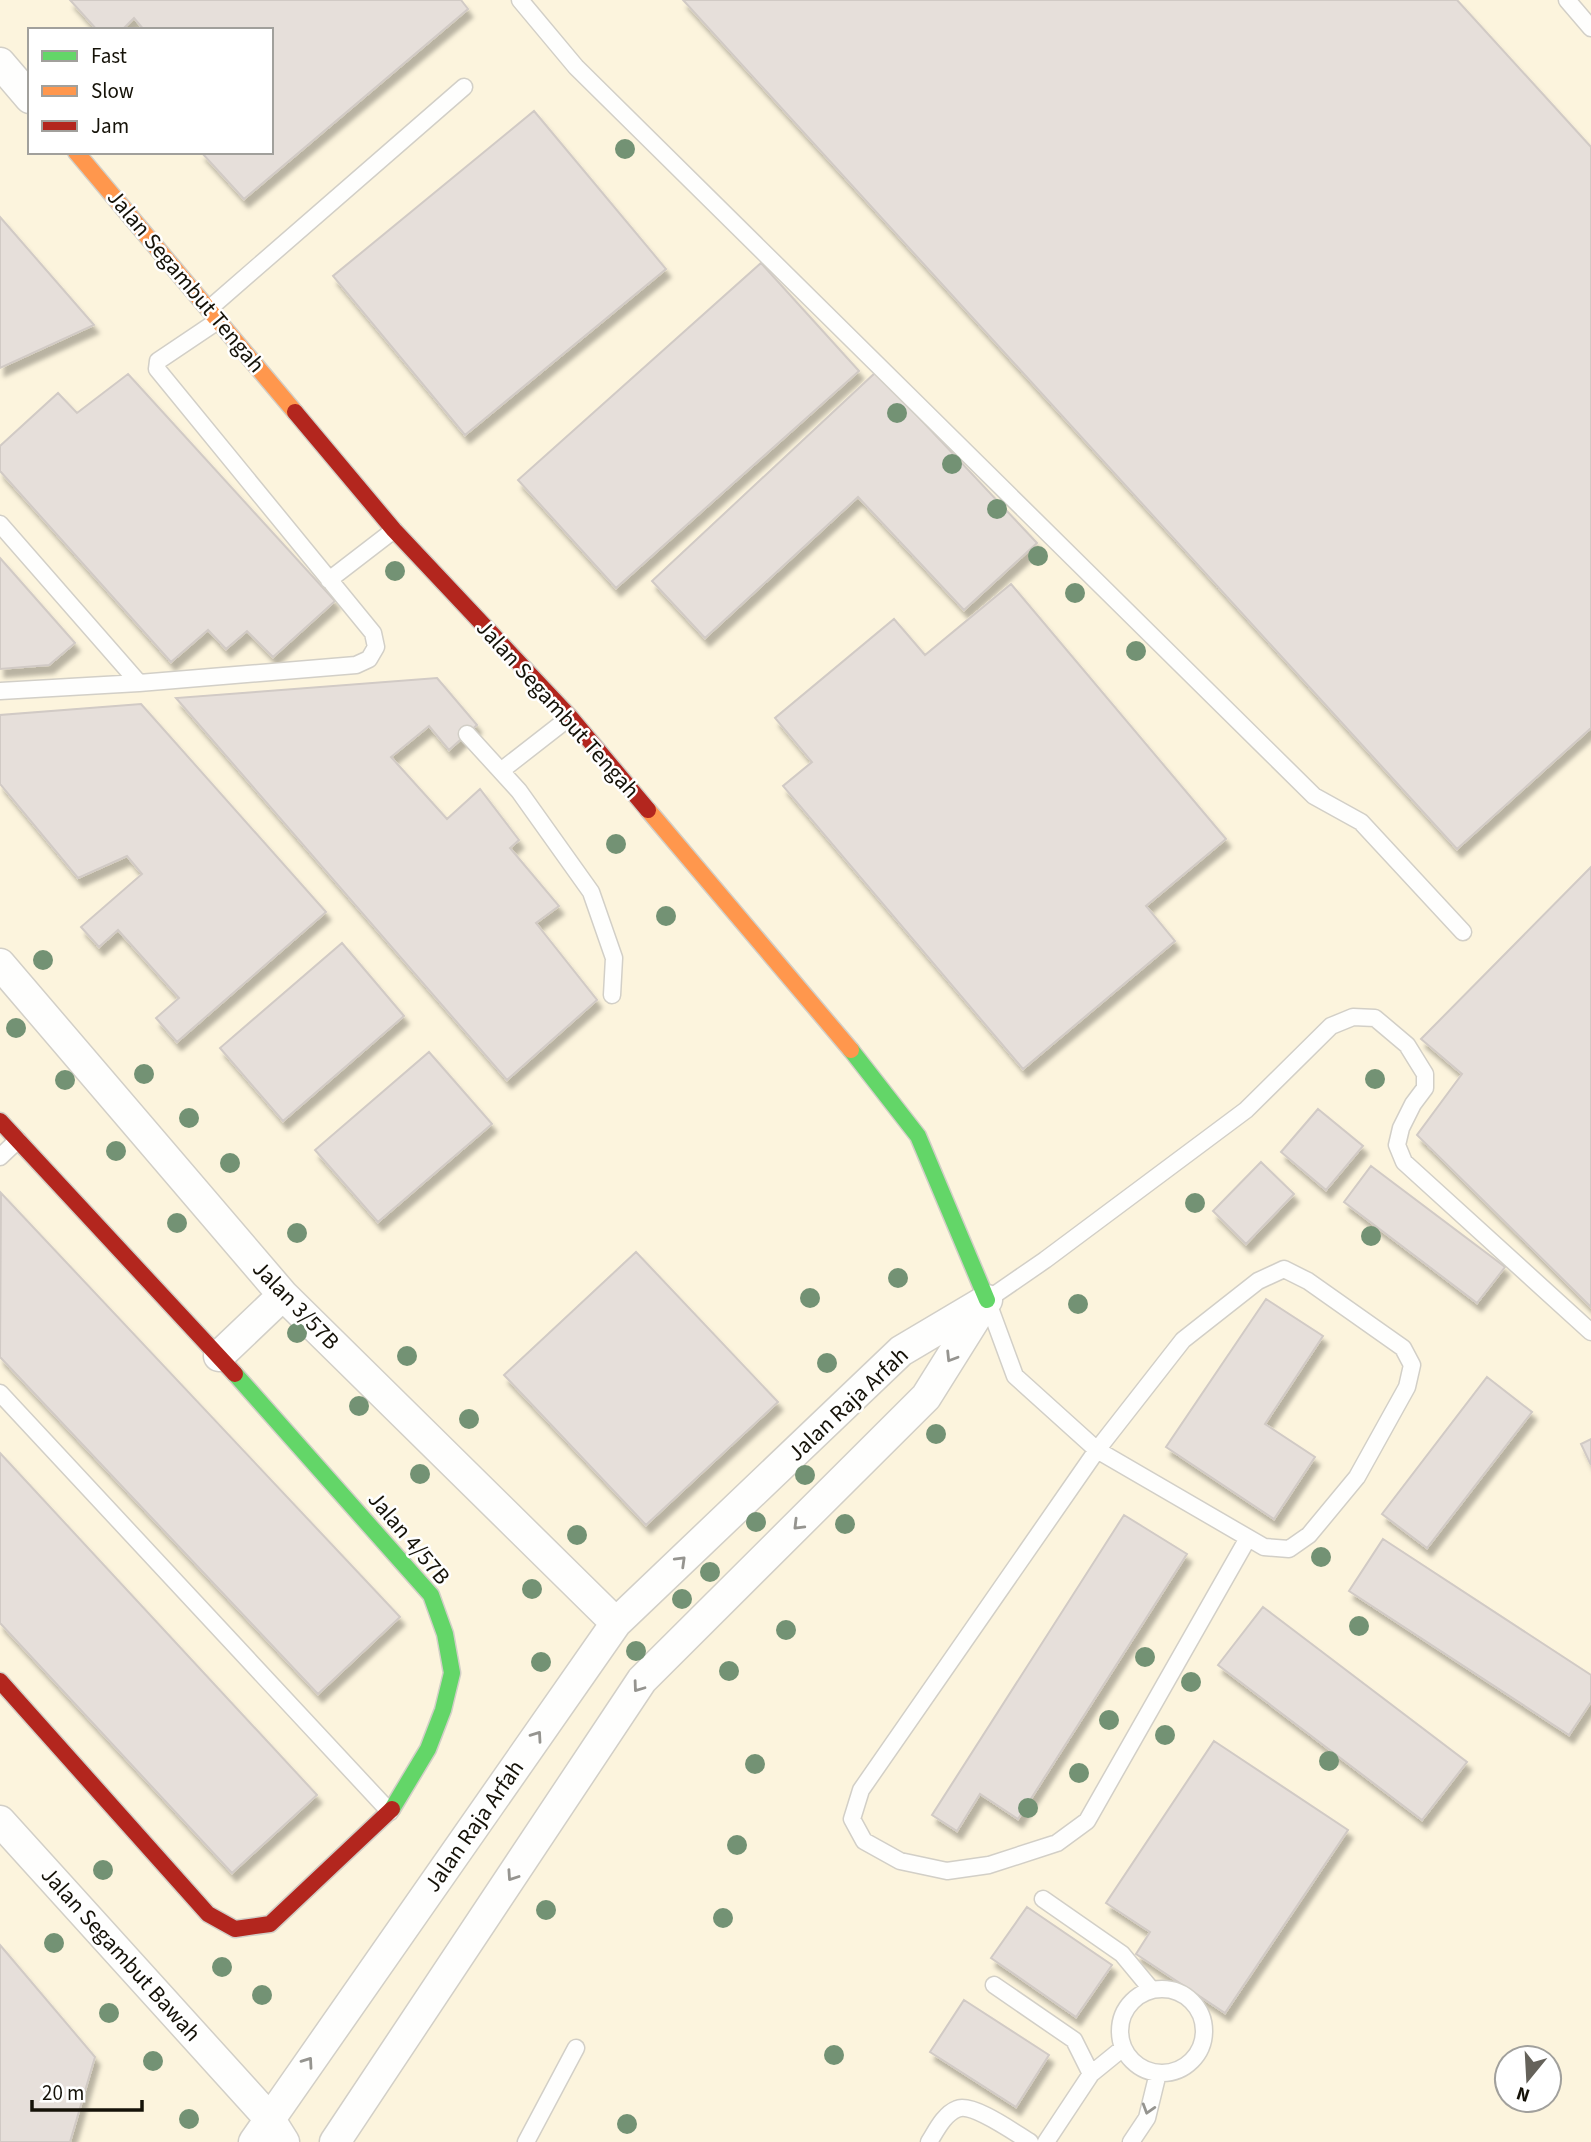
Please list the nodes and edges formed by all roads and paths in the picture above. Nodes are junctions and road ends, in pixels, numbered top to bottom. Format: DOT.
graph roads {
  1 [pos="520,0"];
  2 [pos="1567,0"];
  3 [pos="1591,28"];
  4 [pos="0,63"];
  5 [pos="464,87"];
  6 [pos="28,95"];
  7 [pos="78,154"];
  8 [pos="214,314"];
  9 [pos="0,524"];
  10 [pos="394,530"];
  11 [pos="329,580"];
  12 [pos="139,683"];
  13 [pos="0,691"];
  14 [pos="570,717"];
  15 [pos="467,733"];
  16 [pos="502,770"];
  17 [pos="1463,932"];
  18 [pos="0,964"];
  19 [pos="612,995"];
  20 [pos="0,1121"];
  21 [pos="18,1140"];
  22 [pos="0,1157"];
  23 [pos="283,1295"];
  24 [pos="987,1300"];
  25 [pos="1591,1332"];
  26 [pos="219,1356"];
  27 [pos="0,1393"];
  28 [pos="1097,1450"];
  29 [pos="1248,1538"];
  30 [pos="616,1623"];
  31 [pos="0,1681"];
  32 [pos="390,1812"];
  33 [pos="0,1821"];
  34 [pos="1044,1899"];
  35 [pos="994,1985"];
  36 [pos="1151,1989"];
  37 [pos="576,2048"];
  38 [pos="1123,2048"];
  39 [pos="1158,2073"];
  40 [pos="1091,2074"];
  41 [pos="269,2134"];
  42 [pos="335,2142"];
  43 [pos="526,2142"];
  44 [pos="929,2142"];
  45 [pos="1030,2142"];
  46 [pos="1046,2142"];
  47 [pos="1131,2142"];
  1 -- 17 [label="lane"];
  2 -- 3 [label="lane"];
  4 -- 6 [label="street"];
  5 -- 8 [label="lane"];
  7 -- 8 [label="street, Jalan Segambut Tengah"];
  8 -- 10 [label="street, Jalan Segambut Tengah"];
  8 -- 11 [label="lane"];
  9 -- 12 [label="lane"];
  10 -- 11 [label="lane"];
  10 -- 14 [label="street, Jalan Segambut Tengah"];
  11 -- 12 [label="lane"];
  12 -- 13 [label="lane"];
  14 -- 16 [label="lane"];
  14 -- 24 [label="street, Jalan Segambut Tengah"];
  15 -- 16 [label="lane"];
  16 -- 19 [label="lane"];
  18 -- 23 [label="street, Jalan 3/57B"];
  20 -- 21 [label="street, Jalan 4/57B"];
  21 -- 22 [label="lane"];
  21 -- 26 [label="street, Jalan 4/57B"];
  23 -- 26 [label="street"];
  23 -- 30 [label="street, Jalan 3/57B"];
  24 -- 25 [label="lane"];
  24 -- 28 [label="lane"];
  30 -- 24 [label="street, Jalan Raja Arfah, one-way"];
  24 -- 42 [label="street, Jalan Raja Arfah, one-way"];
  26 -- 32 [label="street, Jalan 4/57B"];
  27 -- 32 [label="lane"];
  28 -- 29 [label="lane"];
  28 -- 29 [label="lane"];
  28 -- 29 [label="lane"];
  41 -- 30 [label="street, Jalan Raja Arfah, one-way"];
  31 -- 32 [label="street, Jalan 4/57B"];
  33 -- 41 [label="street, Jalan Segambut Bawah"];
  34 -- 36 [label="lane"];
  35 -- 40 [label="lane"];
  36 -- 38 [label="lane"];
  36 -- 39 [label="lane"];
  37 -- 43 [label="lane"];
  38 -- 39 [label="lane"];
  38 -- 40 [label="lane"];
  39 -- 47 [label="lane, one-way"];
  40 -- 46 [label="lane"];
  44 -- 45 [label="lane"];
}
